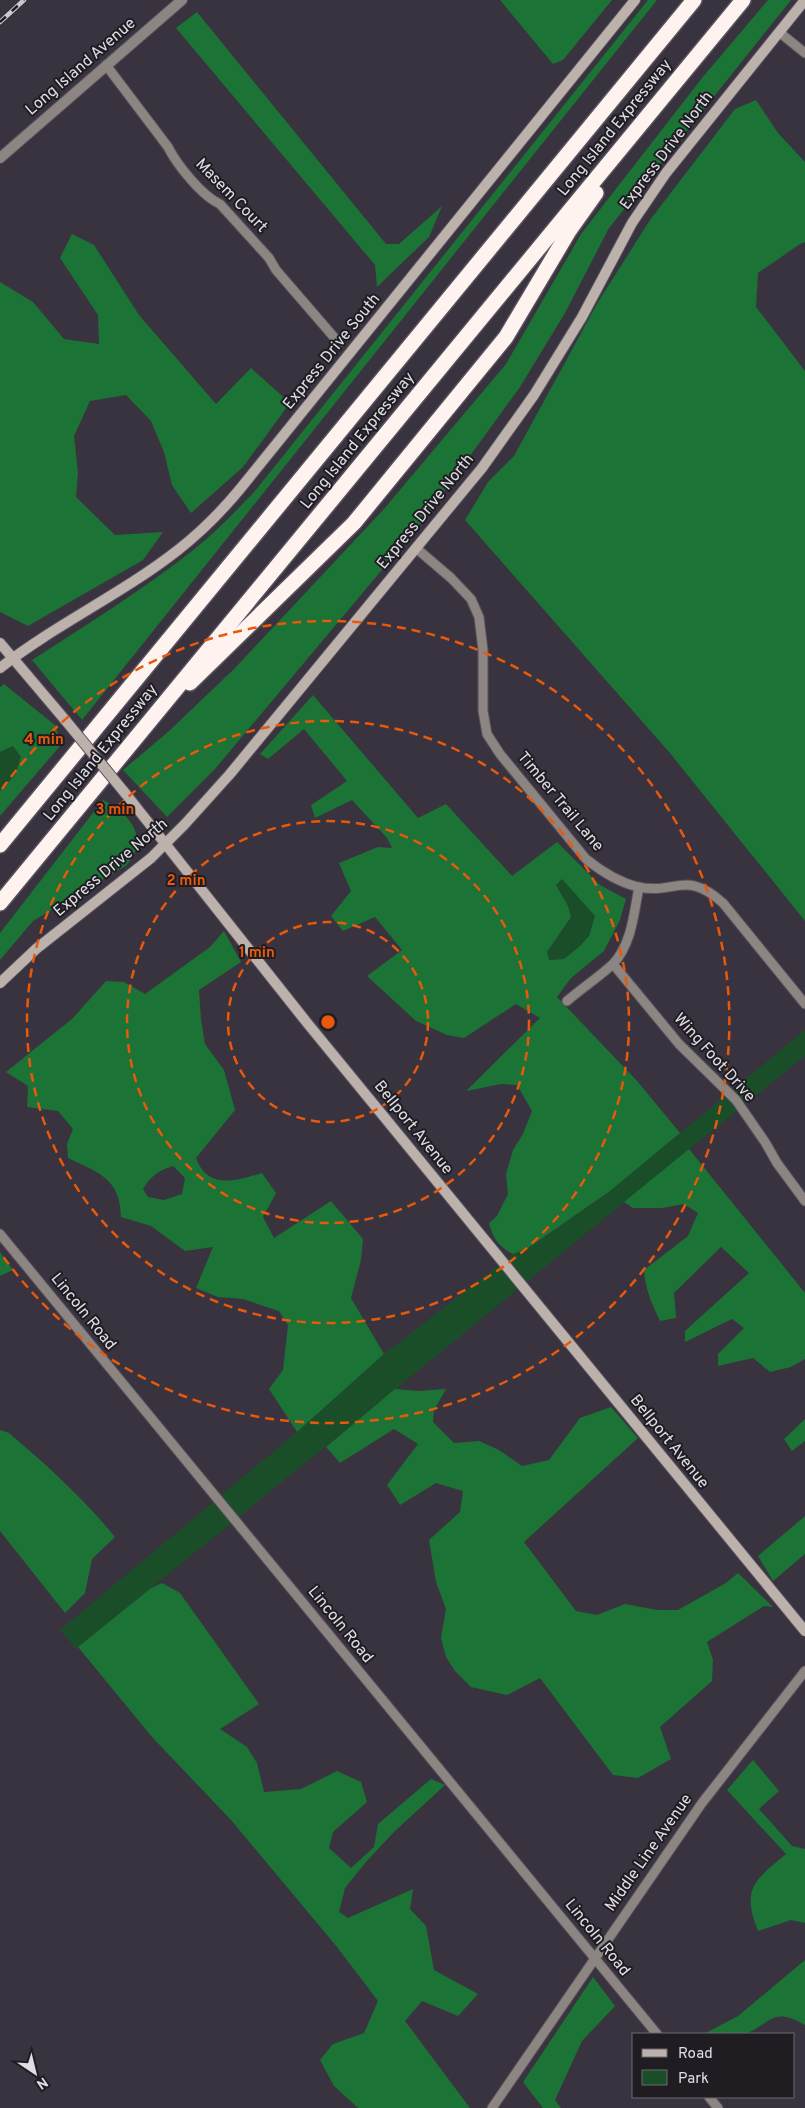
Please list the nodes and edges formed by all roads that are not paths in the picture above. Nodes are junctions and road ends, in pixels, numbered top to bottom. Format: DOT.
graph roads {
  1 [pos="182,0"];
  2 [pos="635,0"];
  3 [pos="681,0"];
  4 [pos="694,0"];
  5 [pos="743,0"];
  6 [pos="805,0"];
  7 [pos="779,32"];
  8 [pos="805,53"];
  9 [pos="106,65"];
  10 [pos="604,110"];
  11 [pos="623,147"];
  12 [pos="0,158"];
  13 [pos="339,343"];
  14 [pos="416,548"];
  15 [pos="0,643"];
  16 [pos="12,658"];
  17 [pos="0,668"];
  18 [pos="168,699"];
  19 [pos="166,844"];
  20 [pos="0,845"];
  21 [pos="639,887"];
  22 [pos="0,903"];
  23 [pos="613,964"];
  24 [pos="0,983"];
  25 [pos="567,1001"];
  26 [pos="805,1004"];
  27 [pos="805,1200"];
  28 [pos="0,1234"];
  29 [pos="805,1631"];
  30 [pos="805,1671"];
  31 [pos="595,1958"];
  32 [pos="656,2033"];
  33 [pos="710,2098"];
  34 [pos="492,2108"];
  35 [pos="718,2108"];
  1 -- 9 [label="street, Long Island Avenue"];
  2 -- 16 [label="main road, Express Drive South"];
  3 -- 10 [label="highway"];
  4 -- 10 [label="highway, Long Island Expressway"];
  5 -- 11 [label="highway, Long Island Expressway"];
  6 -- 7 [label="main road, Express Drive North"];
  7 -- 8 [label="street"];
  7 -- 14 [label="main road, Express Drive North"];
  9 -- 12 [label="street, Long Island Avenue"];
  9 -- 13 [label="street, Masem Court"];
  10 -- 20 [label="highway, Long Island Expressway"];
  11 -- 18 [label="highway, Long Island Expressway"];
  11 -- 18 [label="highway"];
  14 -- 19 [label="main road, Express Drive North"];
  14 -- 21 [label="street, Timber Trail Lane"];
  15 -- 16 [label="main road, Bellport Avenue"];
  16 -- 17 [label="main road, Express Drive South"];
  16 -- 19 [label="main road, Bellport Avenue, bridge"];
  18 -- 22 [label="highway, Long Island Expressway"];
  19 -- 24 [label="main road, Express Drive North"];
  19 -- 29 [label="main road, Bellport Avenue"];
  21 -- 23 [label="street"];
  21 -- 26 [label="street, Timber Trail Lane"];
  23 -- 25 [label="street"];
  23 -- 27 [label="street, Wing Foot Drive"];
  28 -- 31 [label="street, Lincoln Road"];
  30 -- 31 [label="street, Middle Line Avenue"];
  31 -- 32 [label="street, Lincoln Road"];
  31 -- 34 [label="street, Middle Line Avenue"];
  33 -- 35 [label="street"];
}
